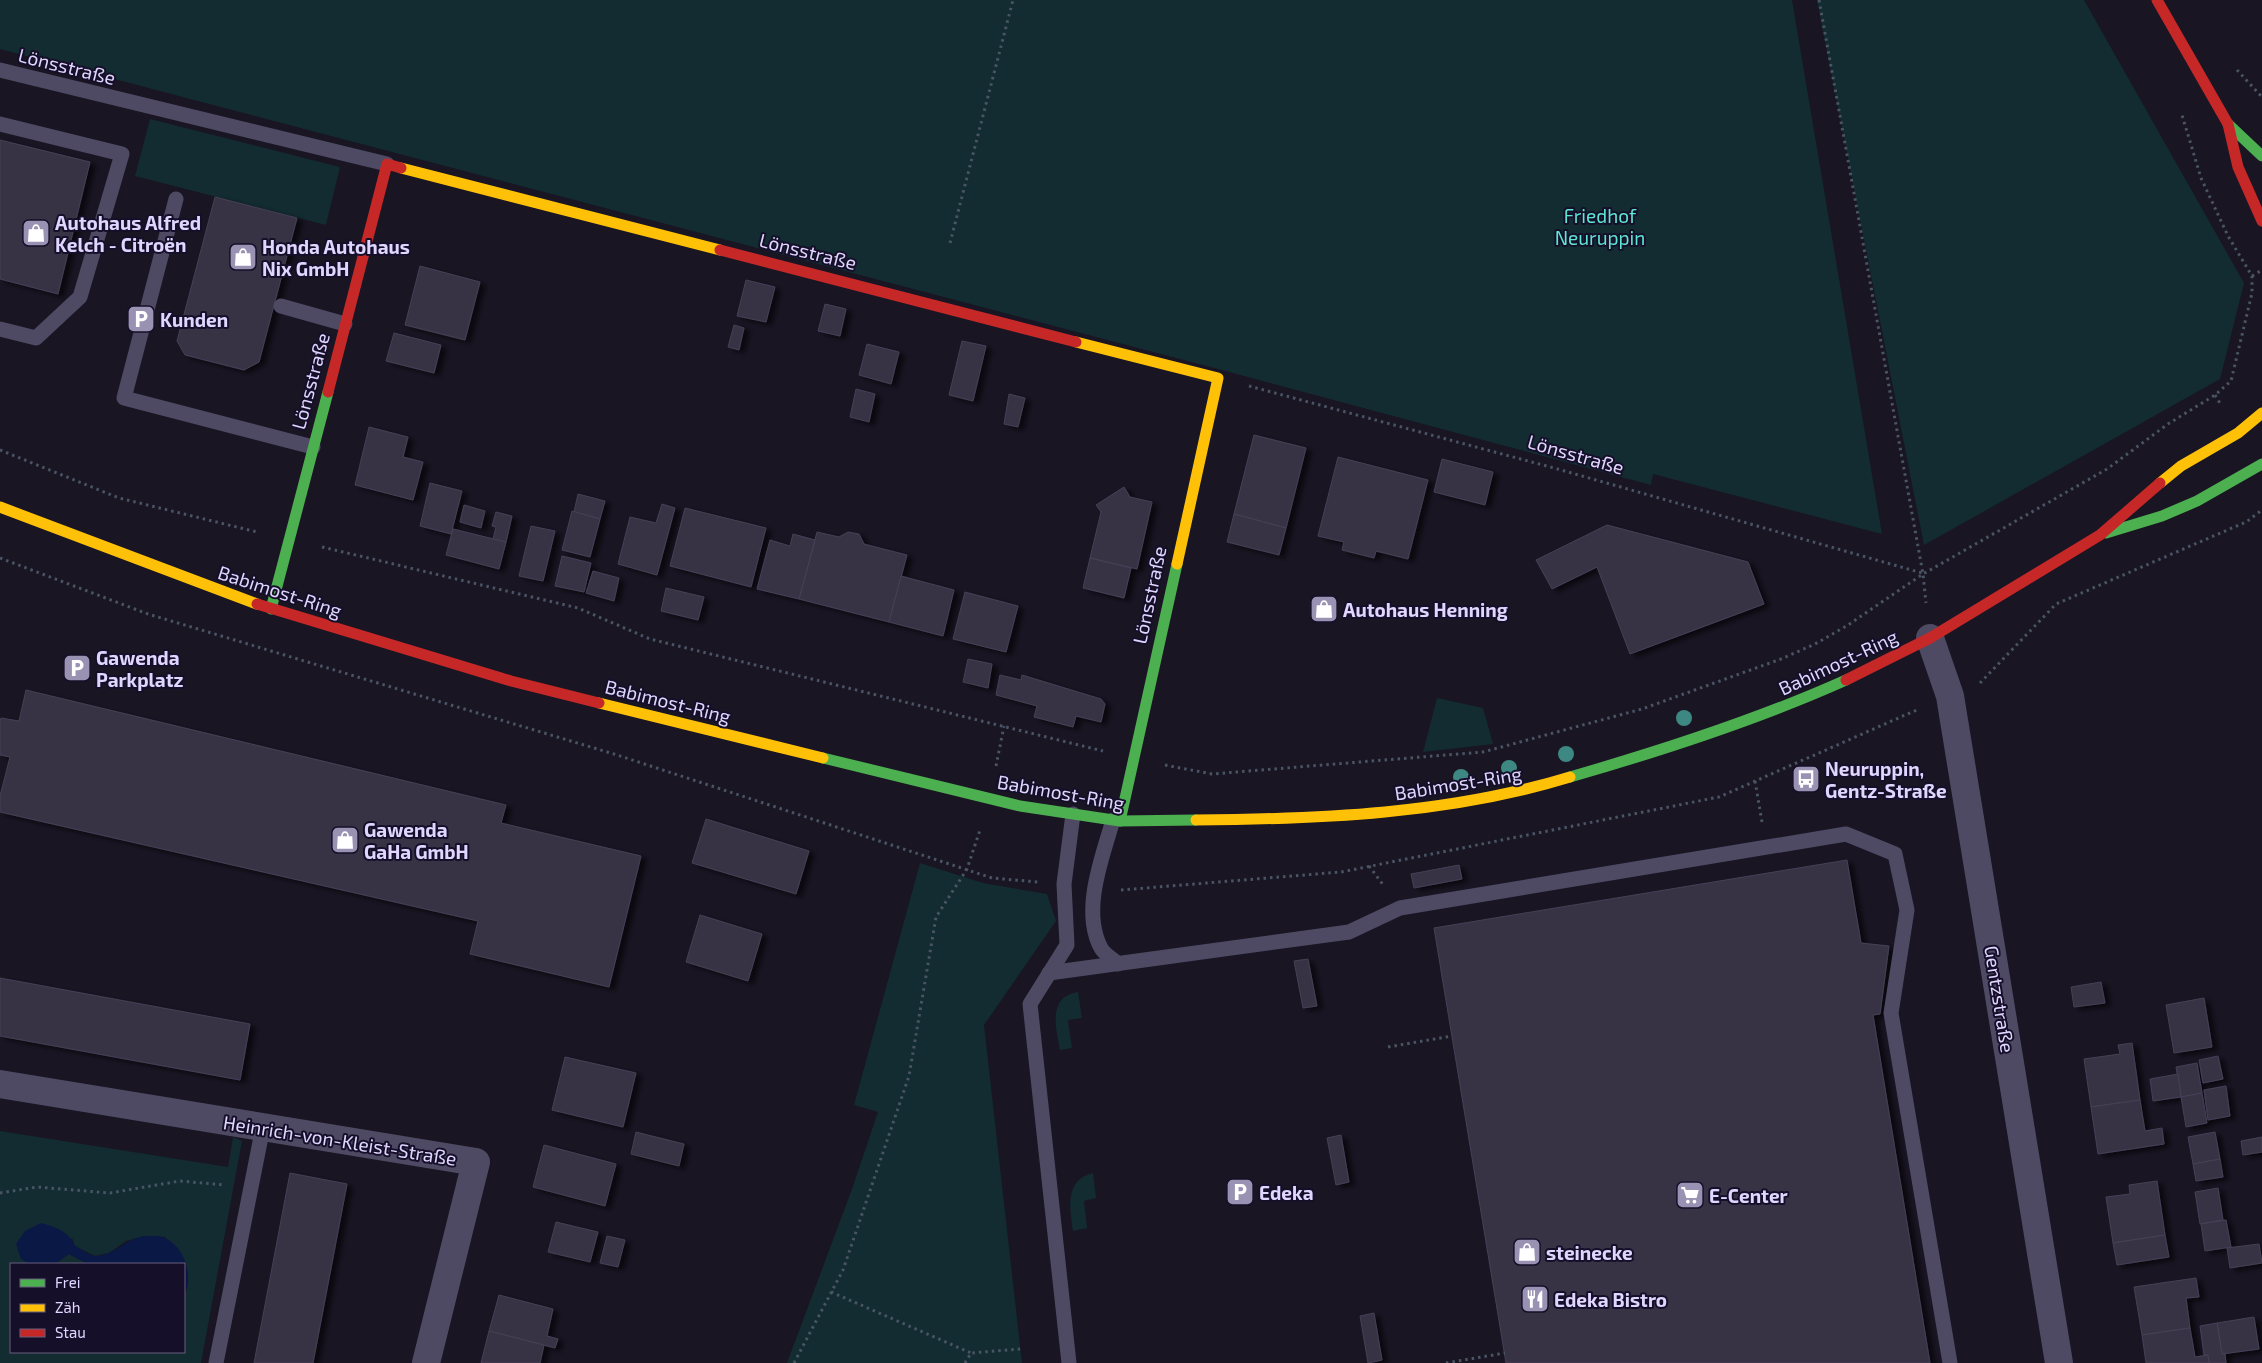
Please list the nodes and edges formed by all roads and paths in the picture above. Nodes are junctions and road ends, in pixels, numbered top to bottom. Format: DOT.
graph roads {
  1 [pos="1012,0"];
  2 [pos="1819,0"];
  3 [pos="2157,0"];
  4 [pos="0,70"];
  5 [pos="2179,107"];
  6 [pos="0,124"];
  7 [pos="2228,124"];
  8 [pos="2262,156"];
  9 [pos="387,164"];
  10 [pos="176,199"];
  11 [pos="2262,221"];
  12 [pos="950,243"];
  13 [pos="2262,270"];
  14 [pos="2252,276"];
  15 [pos="281,306"];
  16 [pos="345,324"];
  17 [pos="0,329"];
  18 [pos="1218,378"];
  19 [pos="2262,413"];
  20 [pos="313,446"];
  21 [pos="0,450"];
  22 [pos="2262,464"];
  23 [pos="0,507"];
  24 [pos="2100,535"];
  25 [pos="289,540"];
  26 [pos="1923,574"];
  27 [pos="271,609"];
  28 [pos="1930,638"];
  29 [pos="1134,758"];
  30 [pos="1756,781"];
  31 [pos="1073,814"];
  32 [pos="1116,821"];
  33 [pos="1766,846"];
  34 [pos="967,870"];
  35 [pos="1118,964"];
  36 [pos="1049,973"];
  37 [pos="1452,1036"];
  38 [pos="1388,1047"];
  39 [pos="0,1084"];
  40 [pos="263,1127"];
  41 [pos="250,1187"];
  42 [pos="0,1193"];
  43 [pos="831,1292"];
  44 [pos="1020,1349"];
  45 [pos="971,1353"];
  46 [pos="1505,1353"];
  47 [pos="216,1363"];
  48 [pos="426,1363"];
  49 [pos="794,1363"];
  50 [pos="965,1363"];
  51 [pos="1069,1363"];
  52 [pos="1446,1363"];
  53 [pos="1950,1363"];
  54 [pos="2059,1363"];
  1 -- 12 [label="path"];
  2 -- 26 [label="path"];
  3 -- 7 [label="main road"];
  4 -- 9 [label="lane, Lönsstraße"];
  5 -- 14 [label="path"];
  6 -- 17 [label="lane"];
  7 -- 8 [label="main road"];
  7 -- 11 [label="main road"];
  9 -- 16 [label="main road, Lönsstraße"];
  9 -- 18 [label="main road, Lönsstraße"];
  10 -- 20 [label="lane"];
  13 -- 14 [label="path"];
  14 -- 26 [label="path"];
  15 -- 16 [label="lane"];
  16 -- 20 [label="main road, Lönsstraße"];
  18 -- 26 [label="path, Lönsstraße"];
  18 -- 29 [label="main road, Lönsstraße"];
  19 -- 24 [label="main road, Babimost-Ring"];
  20 -- 25 [label="main road, Lönsstraße"];
  21 -- 25 [label="path"];
  22 -- 24 [label="main road, Babimost-Ring"];
  23 -- 27 [label="main road, Babimost-Ring"];
  24 -- 28 [label="main road, Babimost-Ring"];
  25 -- 27 [label="main road, Lönsstraße"];
  25 -- 29 [label="path"];
  26 -- 28 [label="path"];
  26 -- 29 [label="path"];
  27 -- 31 [label="main road, Babimost-Ring"];
  28 -- 32 [label="main road, Babimost-Ring"];
  28 -- 54 [label="street, Gentzstraße"];
  29 -- 32 [label="main road, Lönsstraße"];
  30 -- 33 [label="path"];
  31 -- 32 [label="main road, Babimost-Ring"];
  31 -- 36 [label="lane"];
  32 -- 35 [label="lane"];
  33 -- 35 [label="lane"];
  33 -- 53 [label="lane"];
  34 -- 43 [label="path"];
  35 -- 36 [label="lane"];
  36 -- 51 [label="lane"];
  37 -- 38 [label="path"];
  39 -- 40 [label="street, Heinrich-von-Kleist-Straße"];
  40 -- 41 [label="lane"];
  40 -- 48 [label="street, Heinrich-von-Kleist-Straße"];
  41 -- 42 [label="path"];
  41 -- 47 [label="lane"];
  43 -- 45 [label="path"];
  43 -- 49 [label="path"];
  44 -- 45 [label="path"];
  45 -- 50 [label="path"];
  46 -- 52 [label="path"];
}
